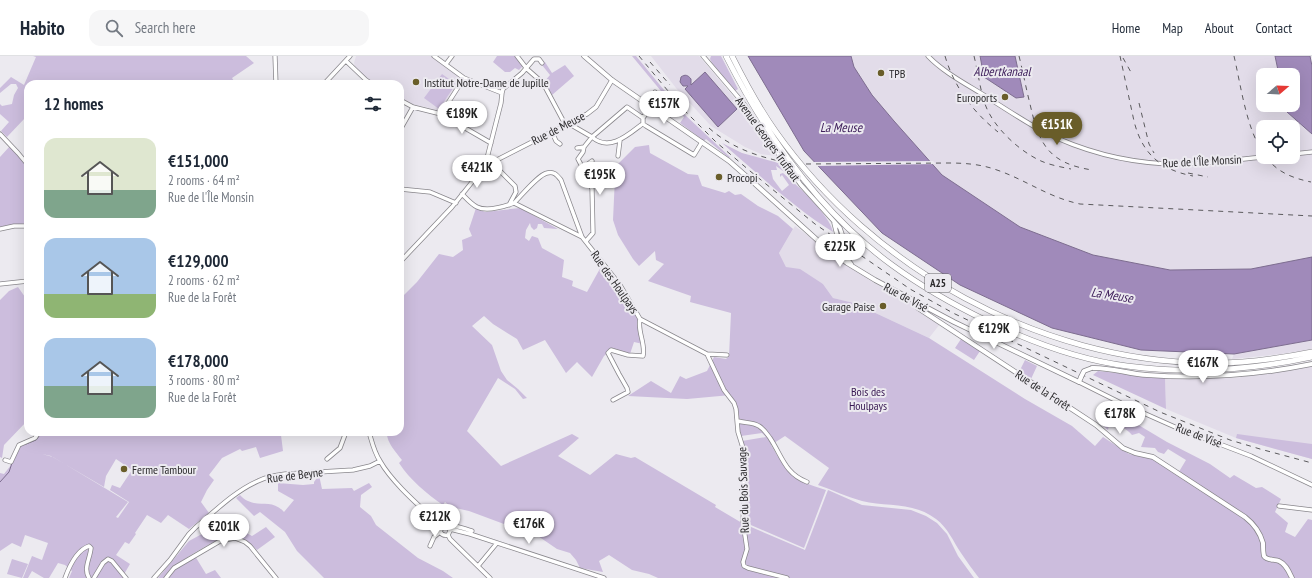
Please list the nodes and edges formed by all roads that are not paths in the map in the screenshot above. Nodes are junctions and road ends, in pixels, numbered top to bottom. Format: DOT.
graph roads {
  1 [pos="275,56"];
  2 [pos="350,56"];
  3 [pos="434,56"];
  4 [pos="452,56"];
  5 [pos="517,56"];
  6 [pos="584,56"];
  7 [pos="703,56"];
  8 [pos="928,56"];
  9 [pos="730,58"];
  10 [pos="346,61"];
  11 [pos="542,63"];
  12 [pos="446,64"];
  13 [pos="526,67"];
  14 [pos="464,78"];
  15 [pos="276,80"];
  16 [pos="328,80"];
  17 [pos="366,80"];
  18 [pos="612,80"];
  19 [pos="502,92"];
  20 [pos="655,92"];
  21 [pos="404,102"];
  22 [pos="649,105"];
  23 [pos="414,107"];
  24 [pos="441,114"];
  25 [pos="643,118"];
  26 [pos="404,123"];
  27 [pos="570,123"];
  28 [pos="642,125"];
  29 [pos="566,126"];
  30 [pos="552,132"];
  31 [pos="0,134"];
  32 [pos="592,137"];
  33 [pos="620,140"];
  34 [pos="702,142"];
  35 [pos="491,143"];
  36 [pos="560,144"];
  37 [pos="584,147"];
  38 [pos="577,148"];
  39 [pos="1312,152"];
  40 [pos="1300,153"];
  41 [pos="618,156"];
  42 [pos="1256,158"];
  43 [pos="24,160"];
  44 [pos="592,161"];
  45 [pos="492,164"];
  46 [pos="485,166"];
  47 [pos="583,168"];
  48 [pos="404,189"];
  49 [pos="462,194"];
  50 [pos="456,203"];
  51 [pos="514,203"];
  52 [pos="509,205"];
  53 [pos="834,222"];
  54 [pos="24,226"];
  55 [pos="0,229"];
  56 [pos="582,237"];
  57 [pos="586,242"];
  58 [pos="835,243"];
  59 [pos="822,244"];
  60 [pos="844,249"];
  61 [pos="834,254"];
  62 [pos="404,258"];
  63 [pos="851,265"];
  64 [pos="24,281"];
  65 [pos="0,284"];
  66 [pos="916,301"];
  67 [pos="640,319"];
  68 [pos="1312,352"];
  69 [pos="707,354"];
  70 [pos="727,355"];
  71 [pos="1312,357"];
  72 [pos="1312,364"];
  73 [pos="1079,382"];
  74 [pos="613,400"];
  75 [pos="738,421"];
  76 [pos="36,436"];
  77 [pos="345,436"];
  78 [pos="370,436"];
  79 [pos="326,459"];
  80 [pos="5,460"];
  81 [pos="380,462"];
  82 [pos="807,482"];
  83 [pos="1312,485"];
  84 [pos="1280,506"];
  85 [pos="1312,510"];
  86 [pos="442,527"];
  87 [pos="449,528"];
  88 [pos="472,531"];
  89 [pos="440,532"];
  90 [pos="448,535"];
  91 [pos="497,543"];
  92 [pos="430,546"];
  93 [pos="478,566"];
  94 [pos="65,578"];
  95 [pos="89,578"];
  96 [pos="94,578"];
  97 [pos="126,578"];
  98 [pos="154,578"];
  99 [pos="166,578"];
  100 [pos="276,578"];
  101 [pos="490,578"];
  102 [pos="604,578"];
  103 [pos="787,578"];
  104 [pos="1292,578"];
  1 -- 15 [label="street"];
  2 -- 10 [label="street"];
  3 -- 12 [label="street"];
  4 -- 12 [label="street"];
  5 -- 13 [label="street"];
  6 -- 18 [label="main road, Rue de Visé"];
  7 -- 53 [label="street, Avenue Georges Truffaut"];
  8 -- 42 [label="street, Rue de l'Île Monsin"];
  9 -- 68 [label="highway, A25"];
  9 -- 71 [label="highway, A25"];
  10 -- 16 [label="street"];
  10 -- 17 [label="street"];
  11 -- 13 [label="street"];
  12 -- 14 [label="street"];
  13 -- 19 [label="street"];
  13 -- 29 [label="street"];
  14 -- 19 [label="street"];
  14 -- 24 [label="street"];
  18 -- 22 [label="main road, Rue de Visé"];
  18 -- 27 [label="street, Rue de Meuse"];
  19 -- 35 [label="street"];
  20 -- 22 [label="street"];
  21 -- 23 [label="street"];
  22 -- 25 [label="street"];
  22 -- 34 [label="main road, Rue de Visé"];
  23 -- 24 [label="street"];
  23 -- 26 [label="street"];
  24 -- 35 [label="street"];
  25 -- 32 [label="street, Rue des Houlpays"];
  25 -- 34 [label="street"];
  27 -- 29 [label="street, Rue de Meuse"];
  27 -- 32 [label="street"];
  28 -- 33 [label="street"];
  29 -- 30 [label="street, Rue de Meuse"];
  30 -- 36 [label="street"];
  30 -- 45 [label="street, Rue de Meuse"];
  31 -- 43 [label="street"];
  32 -- 33 [label="street"];
  32 -- 37 [label="street, Rue des Houlpays"];
  33 -- 41 [label="street"];
  34 -- 59 [label="main road, Rue de Visé"];
  35 -- 46 [label="street"];
  37 -- 38 [label="street"];
  37 -- 47 [label="street, Rue des Houlpays"];
  39 -- 40 [label="street"];
  44 -- 47 [label="street"];
  45 -- 46 [label="street, Rue de Meuse"];
  45 -- 52 [label="street"];
  46 -- 49 [label="street"];
  47 -- 57 [label="street, Rue des Houlpays"];
  48 -- 50 [label="street"];
  49 -- 50 [label="street"];
  49 -- 52 [label="street"];
  50 -- 62 [label="street"];
  51 -- 52 [label="street"];
  51 -- 56 [label="street"];
  51 -- 56 [label="street"];
  53 -- 58 [label="street, bridge"];
  53 -- 60 [label="street, Avenue Georges Truffaut, bridge"];
  54 -- 55 [label="street"];
  56 -- 57 [label="street"];
  57 -- 67 [label="street, Rue des Houlpays"];
  58 -- 59 [label="main road"];
  58 -- 60 [label="main road, bridge"];
  58 -- 61 [label="main road"];
  59 -- 61 [label="main road, Rue de Visé"];
  60 -- 61 [label="main road"];
  60 -- 63 [label="main road"];
  61 -- 63 [label="main road, Rue de Visé"];
  63 -- 66 [label="main road, Rue de Visé"];
  64 -- 65 [label="street"];
  66 -- 73 [label="main road, Rue de Visé"];
  66 -- 104 [label="main road, Rue de la Forêt"];
  67 -- 69 [label="street, Rue des Houlpays"];
  67 -- 74 [label="street"];
  69 -- 70 [label="street, Rue des Houlpays"];
  69 -- 75 [label="street, Rue du Bois Sauvage"];
  72 -- 73 [label="main road, bridge"];
  73 -- 83 [label="street, Rue de Visé"];
  75 -- 82 [label="street"];
  75 -- 103 [label="street, Rue du Bois Sauvage"];
  76 -- 80 [label="street"];
  77 -- 79 [label="street"];
  78 -- 81 [label="street"];
  81 -- 86 [label="street"];
  81 -- 98 [label="street, Rue de Beyne"];
  84 -- 85 [label="street"];
  86 -- 87 [label="street"];
  86 -- 89 [label="street"];
  87 -- 88 [label="street"];
  87 -- 90 [label="street"];
  87 -- 91 [label="street"];
  89 -- 90 [label="street"];
  89 -- 92 [label="street"];
  90 -- 93 [label="street"];
  91 -- 93 [label="street"];
  91 -- 102 [label="street"];
  93 -- 101 [label="street"];
  94 -- 95 [label="street"];
  96 -- 97 [label="street"];
  99 -- 100 [label="street"];
}
